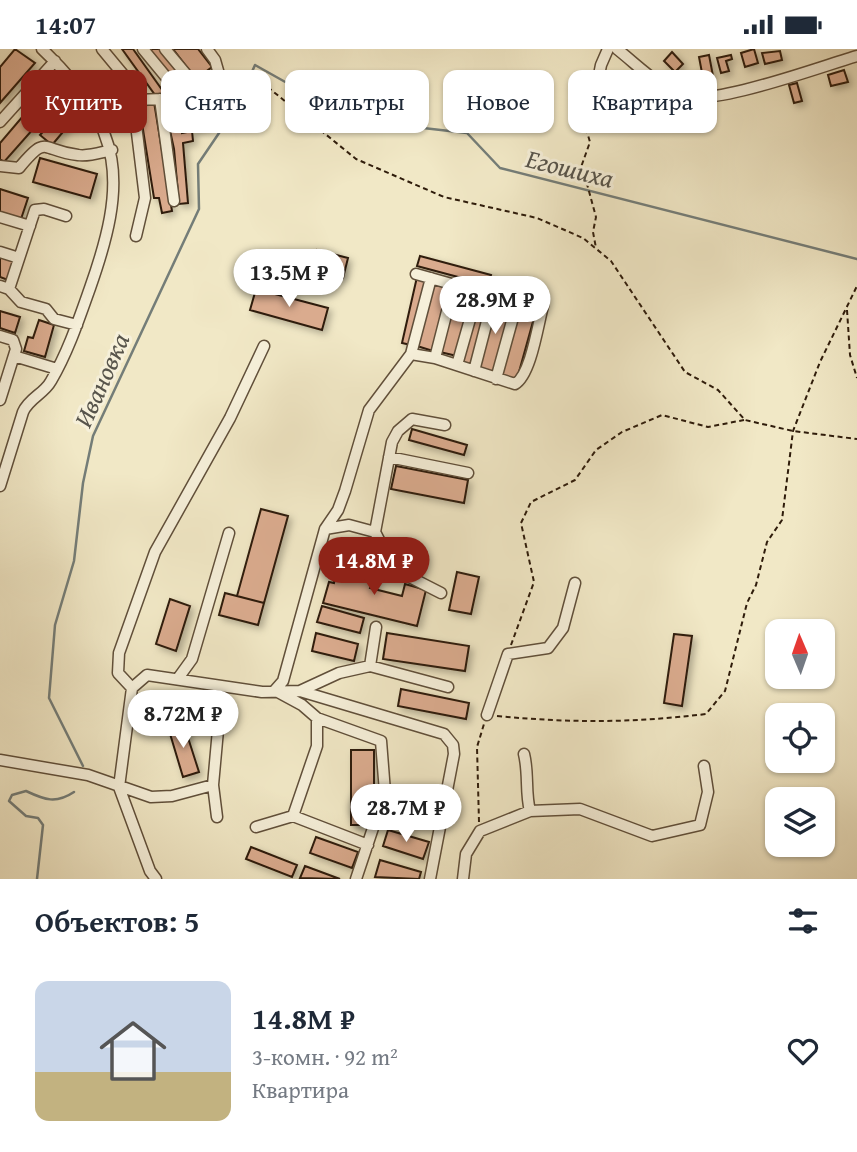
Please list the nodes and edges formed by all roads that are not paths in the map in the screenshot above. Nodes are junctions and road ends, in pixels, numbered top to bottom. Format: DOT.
graph roads {
  1 [pos="42,49"];
  2 [pos="102,49"];
  3 [pos="144,49"];
  4 [pos="165,49"];
  5 [pos="207,49"];
  6 [pos="608,49"];
  7 [pos="617,49"];
  8 [pos="857,56"];
  9 [pos="55,61"];
  10 [pos="63,70"];
  11 [pos="119,70"];
  12 [pos="161,70"];
  13 [pos="182,70"];
  14 [pos="217,70"];
  15 [pos="600,70"];
  16 [pos="147,99"];
  17 [pos="160,99"];
  18 [pos="0,122"];
  19 [pos="105,133"];
  20 [pos="139,133"];
  21 [pos="112,151"];
  22 [pos="0,166"];
  23 [pos="174,201"];
  24 [pos="66,216"];
  25 [pos="0,217"];
  26 [pos="30,226"];
  27 [pos="136,236"];
  28 [pos="0,252"];
  29 [pos="19,258"];
  30 [pos="416,274"];
  31 [pos="431,278"];
  32 [pos="454,284"];
  33 [pos="4,288"];
  34 [pos="486,294"];
  35 [pos="517,303"];
  36 [pos="543,306"];
  37 [pos="77,325"];
  38 [pos="0,336"];
  39 [pos="264,346"];
  40 [pos="411,354"];
  41 [pos="14,356"];
  42 [pos="435,358"];
  43 [pos="457,365"];
  44 [pos="57,369"];
  45 [pos="474,371"];
  46 [pos="496,379"];
  47 [pos="0,400"];
  48 [pos="444,425"];
  49 [pos="389,457"];
  50 [pos="468,473"];
  51 [pos="0,486"];
  52 [pos="325,529"];
  53 [pos="375,532"];
  54 [pos="229,533"];
  55 [pos="575,583"];
  56 [pos="441,593"];
  57 [pos="376,627"];
  58 [pos="370,666"];
  59 [pos="179,677"];
  60 [pos="448,687"];
  61 [pos="132,688"];
  62 [pos="275,690"];
  63 [pos="300,691"];
  64 [pos="486,715"];
  65 [pos="317,718"];
  66 [pos="218,730"];
  67 [pos="524,754"];
  68 [pos="0,761"];
  69 [pos="704,766"];
  70 [pos="213,785"];
  71 [pos="119,787"];
  72 [pos="530,811"];
  73 [pos="293,816"];
  74 [pos="217,817"];
  75 [pos="256,827"];
  76 [pos="368,845"];
  77 [pos="156,879"];
  78 [pos="356,879"];
  79 [pos="430,879"];
  80 [pos="463,879"];
  1 -- 9 [label="street"];
  2 -- 11 [label="street"];
  3 -- 12 [label="street"];
  4 -- 13 [label="street"];
  5 -- 14 [label="street"];
  6 -- 15 [label="street"];
  7 -- 8 [label="street"];
  9 -- 10 [label="street"];
  9 -- 18 [label="street"];
  16 -- 17 [label="street"];
  17 -- 23 [label="street"];
  19 -- 21 [label="street"];
  20 -- 27 [label="street"];
  21 -- 22 [label="street"];
  21 -- 37 [label="street"];
  24 -- 26 [label="street"];
  25 -- 26 [label="street"];
  26 -- 29 [label="street"];
  28 -- 29 [label="street"];
  29 -- 33 [label="street"];
  30 -- 31 [label="street"];
  31 -- 32 [label="street"];
  31 -- 40 [label="street"];
  32 -- 34 [label="street"];
  32 -- 42 [label="street"];
  33 -- 37 [label="street"];
  34 -- 43 [label="street"];
  34 -- 45 [label="street"];
  35 -- 46 [label="street"];
  36 -- 46 [label="street"];
  37 -- 44 [label="street"];
  38 -- 41 [label="street"];
  39 -- 61 [label="street"];
  40 -- 42 [label="street"];
  40 -- 52 [label="street"];
  41 -- 44 [label="street"];
  41 -- 47 [label="street"];
  42 -- 43 [label="street"];
  43 -- 45 [label="street"];
  44 -- 51 [label="street"];
  45 -- 46 [label="street"];
  48 -- 49 [label="street"];
  49 -- 50 [label="street"];
  49 -- 53 [label="street"];
  52 -- 53 [label="street"];
  52 -- 62 [label="street"];
  53 -- 56 [label="street"];
  54 -- 59 [label="street"];
  55 -- 64 [label="street"];
  57 -- 58 [label="street"];
  58 -- 60 [label="street"];
  58 -- 63 [label="street"];
  59 -- 61 [label="street"];
  59 -- 62 [label="street"];
  61 -- 71 [label="street"];
  62 -- 63 [label="street"];
  62 -- 65 [label="street"];
  63 -- 79 [label="street"];
  65 -- 73 [label="street"];
  65 -- 76 [label="street"];
  66 -- 70 [label="street"];
  67 -- 72 [label="street"];
  68 -- 71 [label="street"];
  69 -- 72 [label="street"];
  70 -- 71 [label="street"];
  70 -- 74 [label="street"];
  71 -- 77 [label="street"];
  72 -- 80 [label="street"];
  73 -- 75 [label="street"];
  73 -- 76 [label="street"];
  76 -- 78 [label="street"];
}
